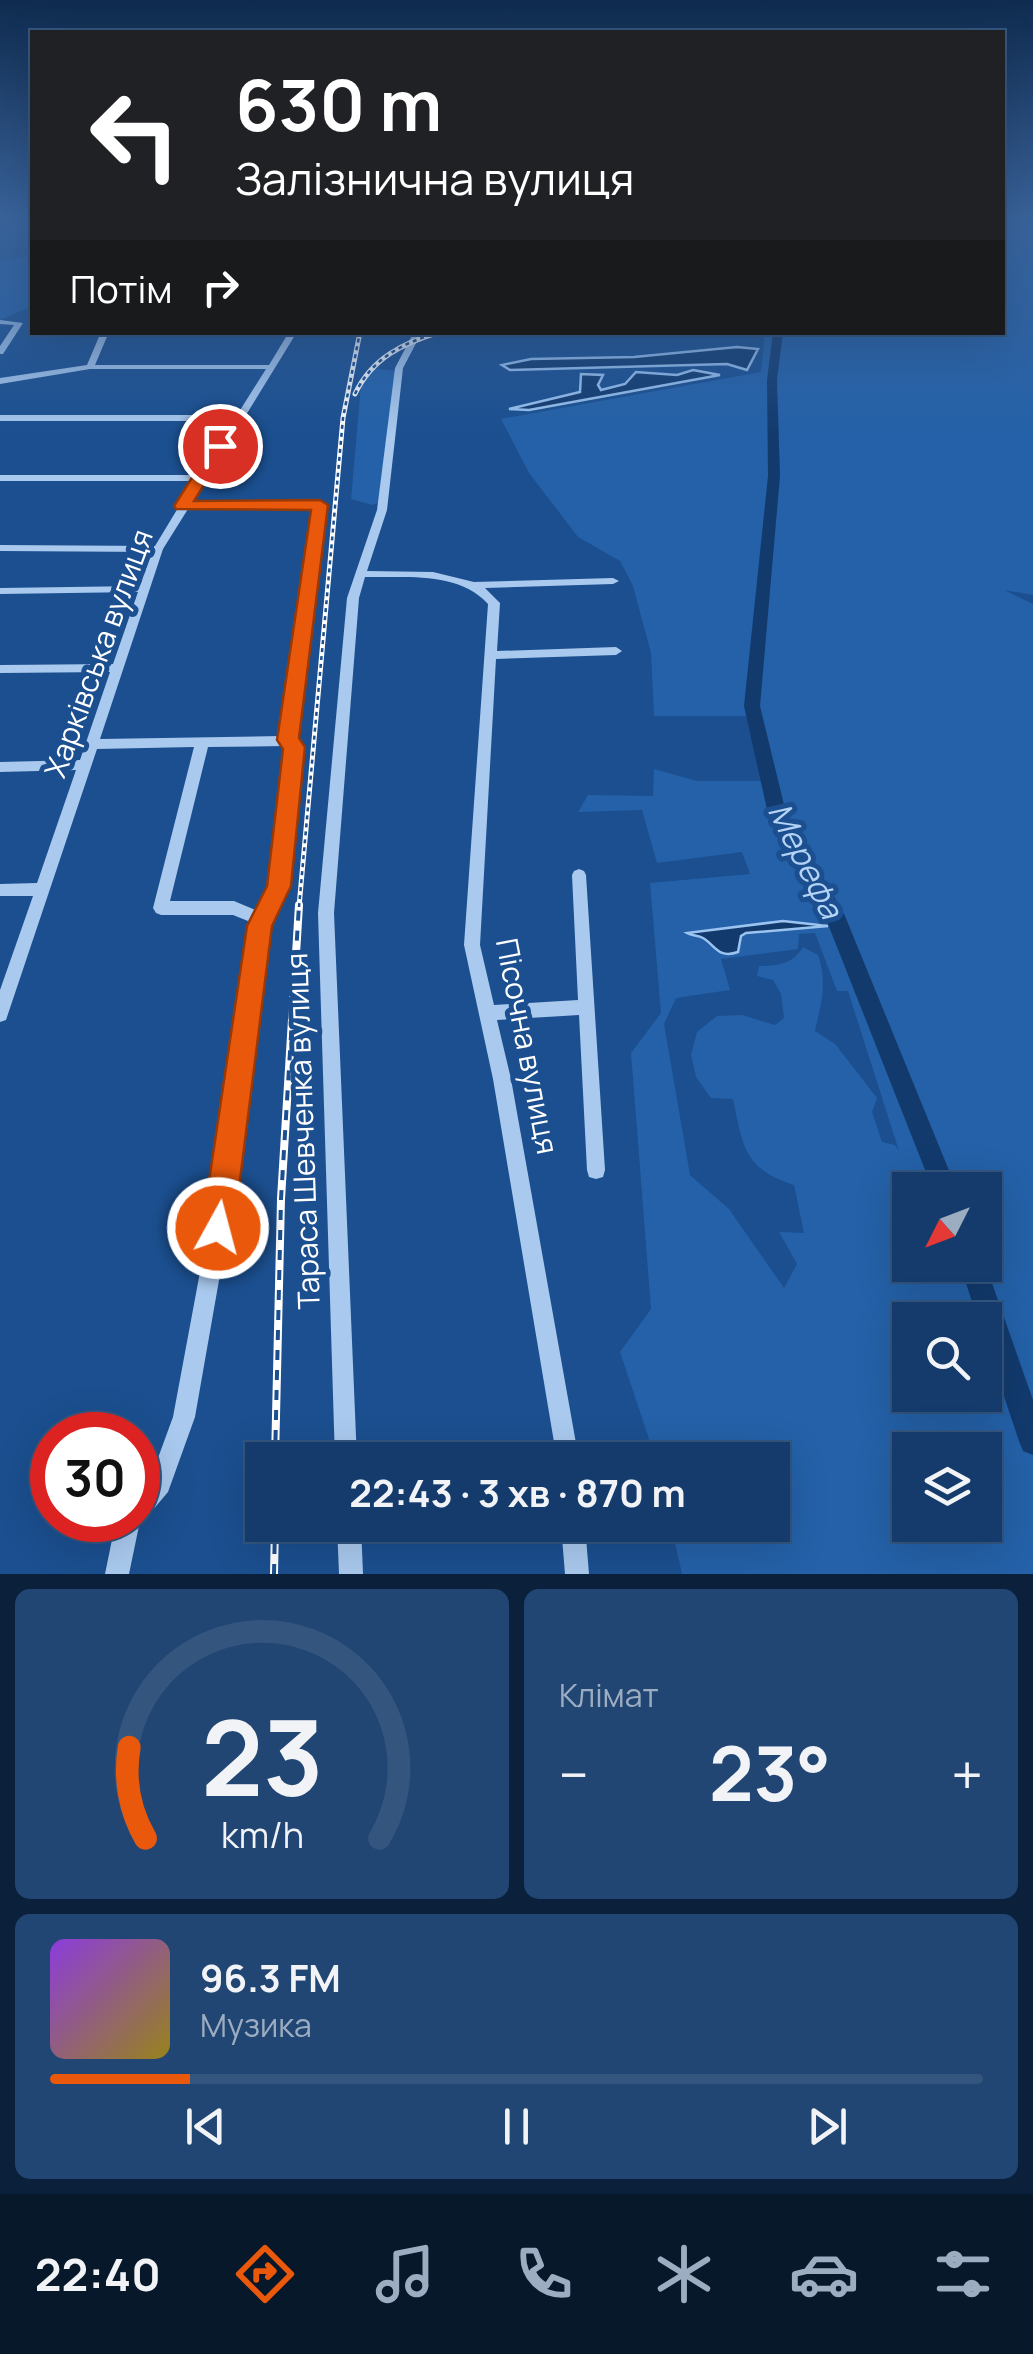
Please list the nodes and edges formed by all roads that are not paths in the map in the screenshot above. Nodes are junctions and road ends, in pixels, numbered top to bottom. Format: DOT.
graph roads {
  1 [pos="0,322"];
  2 [pos="104,335"];
  3 [pos="291,335"];
  4 [pos="416,335"];
  5 [pos="0,352"];
  6 [pos="270,367"];
  7 [pos="90,368"];
  8 [pos="0,381"];
  9 [pos="0,418"];
  10 [pos="238,418"];
  11 [pos="0,478"];
  12 [pos="199,478"];
  13 [pos="182,506"];
  14 [pos="0,548"];
  15 [pos="158,548"];
  16 [pos="361,574"];
  17 [pos="613,581"];
  18 [pos="474,586"];
  19 [pos="141,589"];
  20 [pos="0,591"];
  21 [pos="616,651"];
  22 [pos="489,655"];
  23 [pos="115,668"];
  24 [pos="0,669"];
  25 [pos="288,740"];
  26 [pos="202,743"];
  27 [pos="90,744"];
  28 [pos="83,765"];
  29 [pos="0,767"];
  30 [pos="578,875"];
  31 [pos="42,889"];
  32 [pos="0,890"];
  33 [pos="262,920"];
  34 [pos="586,1007"];
  35 [pos="487,1013"];
  36 [pos="0,1014"];
  37 [pos="596,1170"];
  38 [pos="345,1442"];
  39 [pos="565,1442"];
  40 [pos="160,1484"];
  41 [pos="123,1542"];
  42 [pos="349,1542"];
  43 [pos="574,1542"];
  44 [pos="116,1574"];
  45 [pos="350,1574"];
  46 [pos="577,1574"];
  1 -- 5 [label="street"];
  2 -- 7 [label="street"];
  3 -- 6 [label="street, Харківська вулиця"];
  4 -- 16 [label="street, Тараса Шевченка вулиця"];
  6 -- 7 [label="street"];
  6 -- 10 [label="street, Харківська вулиця"];
  7 -- 8 [label="street"];
  9 -- 10 [label="street"];
  10 -- 12 [label="street, Харківська вулиця"];
  11 -- 12 [label="street"];
  12 -- 13 [label="street, Харківська вулиця"];
  13 -- 15 [label="street, Харківська вулиця"];
  13 -- 25 [label="street"];
  14 -- 15 [label="street"];
  15 -- 19 [label="street, Харківська вулиця"];
  16 -- 18 [label="street"];
  16 -- 38 [label="street, Тараса Шевченка вулиця"];
  17 -- 18 [label="street"];
  18 -- 22 [label="street, Пісочна вулиця"];
  19 -- 20 [label="street"];
  19 -- 23 [label="street, Харківська вулиця"];
  21 -- 22 [label="street"];
  22 -- 35 [label="street, Пісочна вулиця"];
  23 -- 24 [label="street"];
  23 -- 27 [label="street, Харківська вулиця"];
  25 -- 26 [label="street"];
  25 -- 33 [label="street"];
  26 -- 27 [label="street"];
  26 -- 33 [label="street"];
  27 -- 28 [label="street, Харківська вулиця"];
  28 -- 29 [label="street"];
  28 -- 31 [label="street, Харківська вулиця"];
  30 -- 34 [label="street"];
  31 -- 32 [label="street"];
  31 -- 36 [label="street, Харківська вулиця"];
  33 -- 40 [label="street"];
  34 -- 35 [label="street"];
  34 -- 37 [label="street"];
  35 -- 39 [label="street, Пісочна вулиця"];
  41 -- 44 [label="street"];
  42 -- 45 [label="street"];
  43 -- 46 [label="street"];
}
